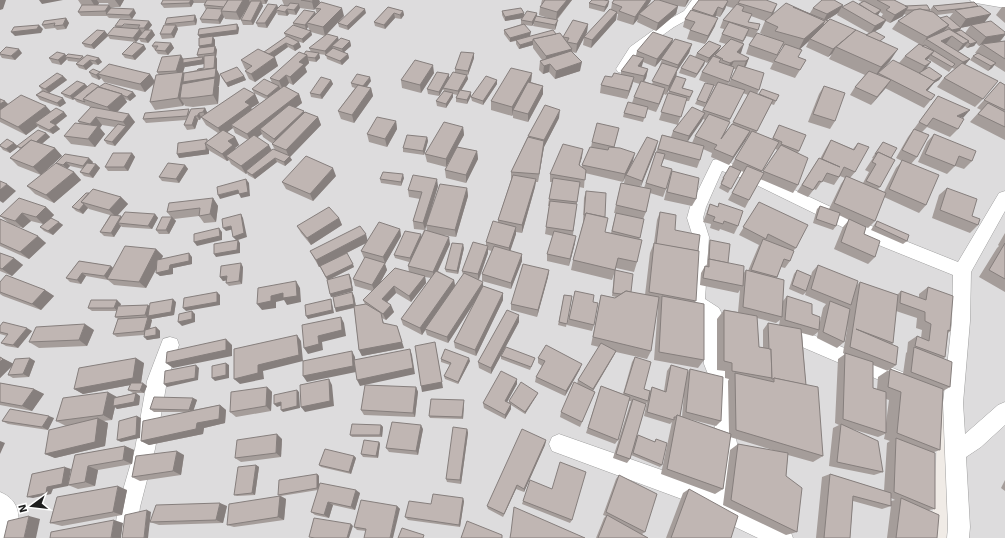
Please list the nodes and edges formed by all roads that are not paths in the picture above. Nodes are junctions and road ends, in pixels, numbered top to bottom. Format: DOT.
graph roads {
  1 [pos="698,0"];
  2 [pos="976,0"];
  3 [pos="1005,4"];
  4 [pos="623,69"];
  5 [pos="1005,197"];
  6 [pos="962,271"];
  7 [pos="801,338"];
  8 [pos="170,345"];
  9 [pos="939,396"];
  10 [pos="1005,412"];
  11 [pos="559,444"];
  12 [pos="956,451"];
  13 [pos="0,503"];
  14 [pos="718,507"];
  15 [pos="7,538"];
  16 [pos="124,538"];
  17 [pos="782,538"];
  18 [pos="958,538"];
  1 -- 4 [label="street"];
  2 -- 3 [label="street"];
  5 -- 6 [label="street"];
  6 -- 9 [label="street"];
  6 -- 14 [label="street"];
  7 -- 9 [label="street"];
  8 -- 16 [label="street"];
  9 -- 12 [label="street"];
  10 -- 12 [label="street"];
  11 -- 14 [label="street"];
  12 -- 18 [label="street"];
  13 -- 15 [label="street"];
  14 -- 17 [label="street"];
}
